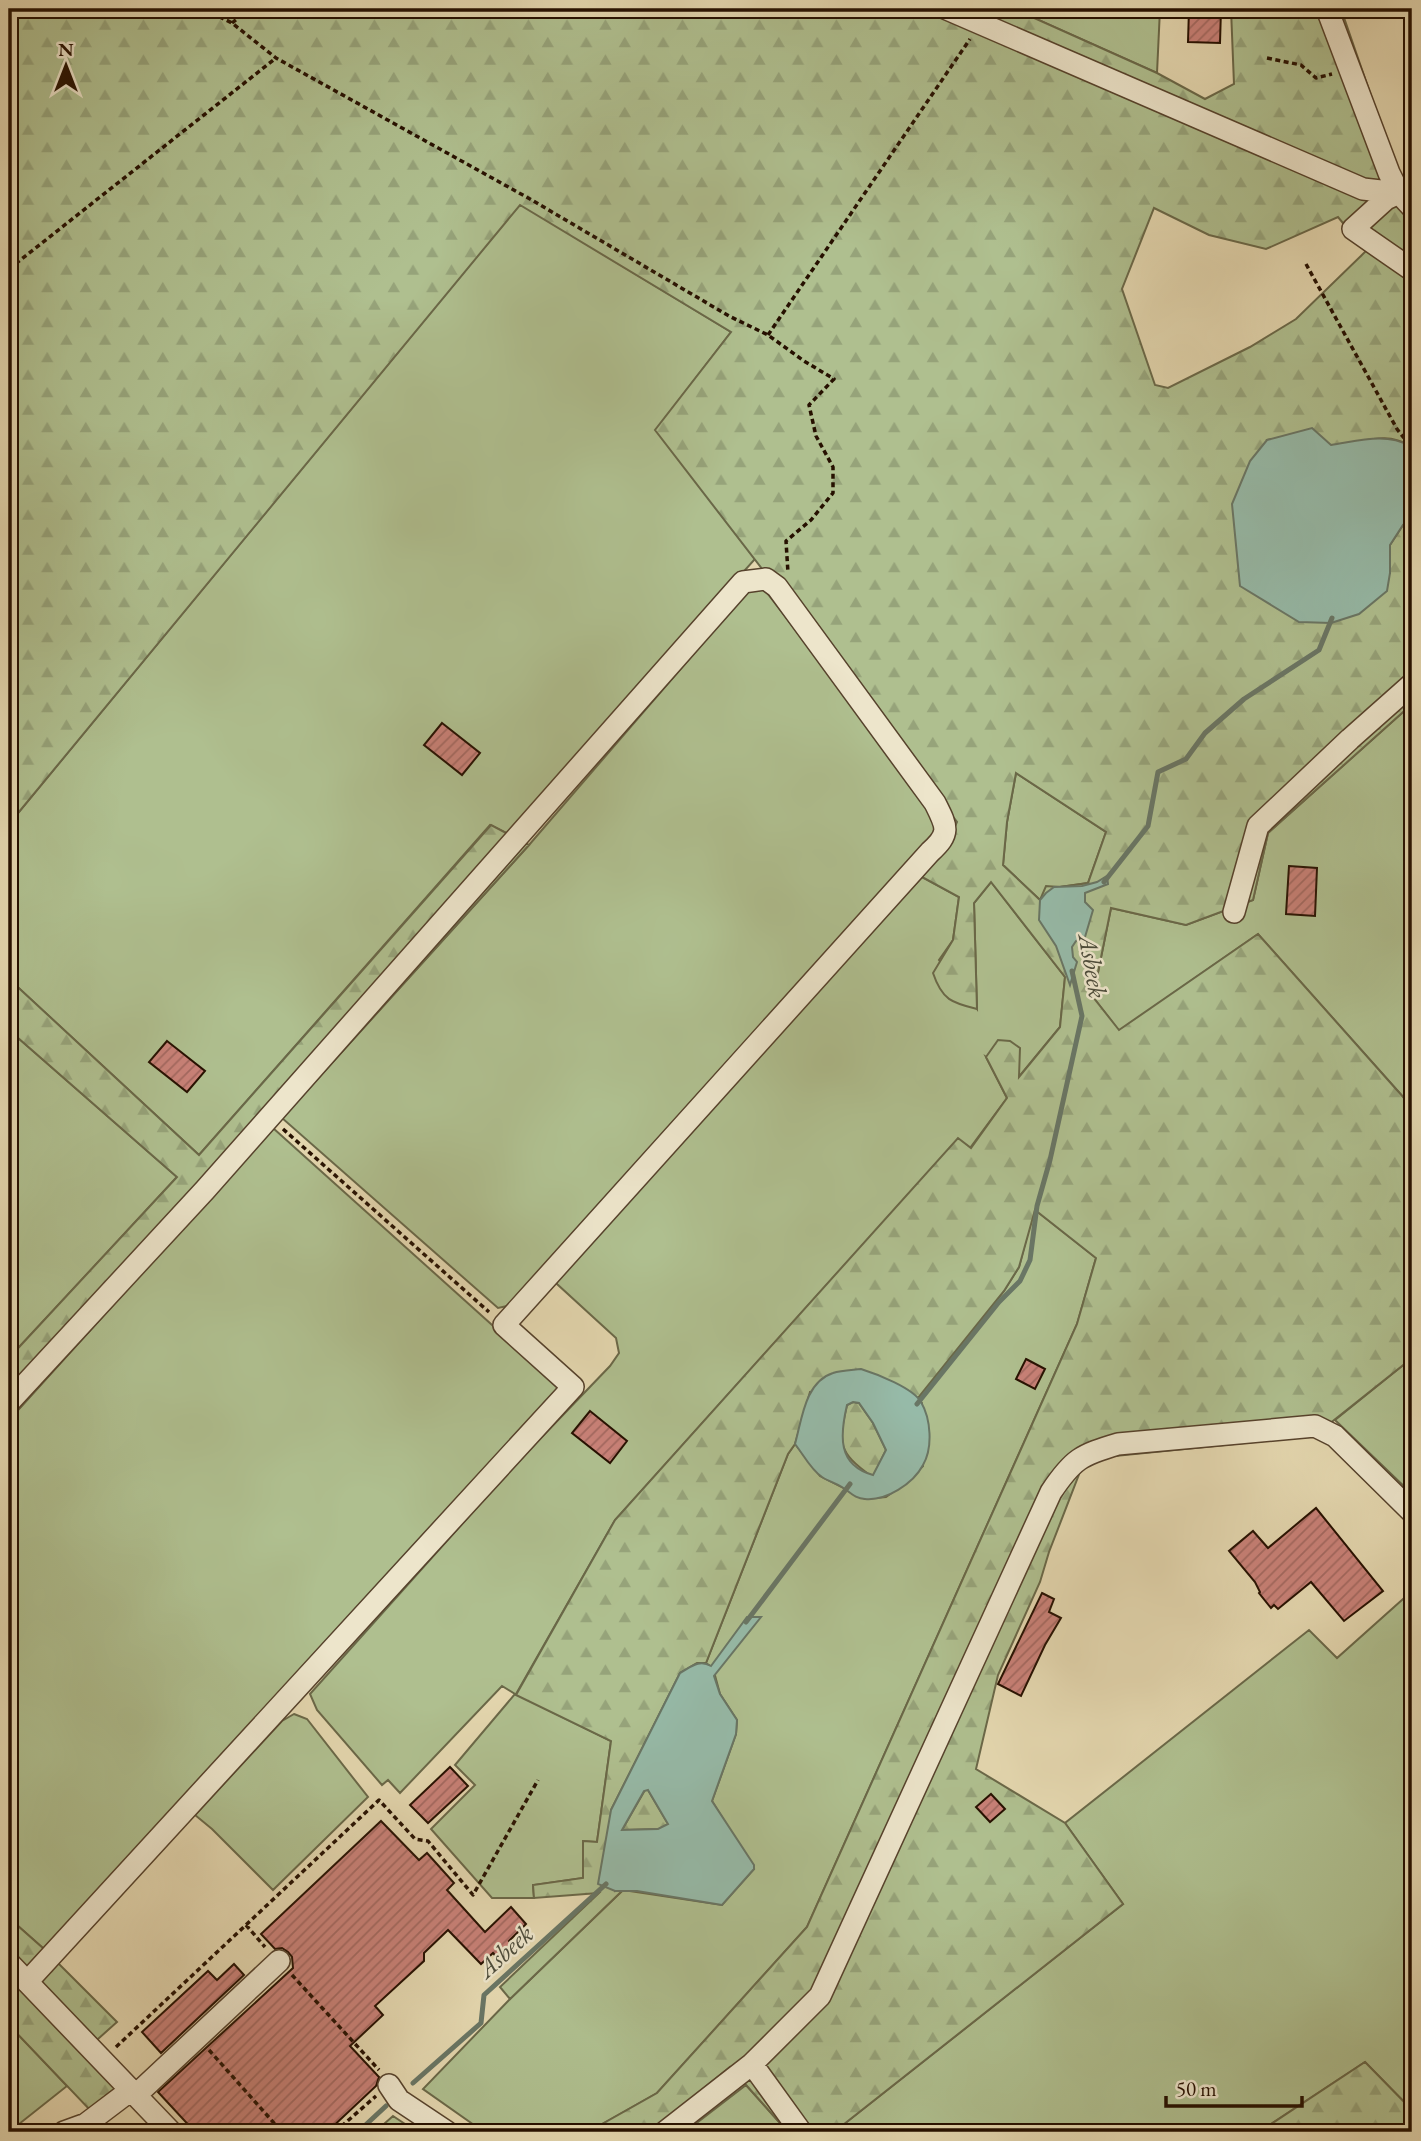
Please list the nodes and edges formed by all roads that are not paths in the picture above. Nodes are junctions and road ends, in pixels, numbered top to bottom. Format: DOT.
graph roads {
  1 [pos="947,9"];
  2 [pos="1326,9"];
  3 [pos="1406,200"];
  4 [pos="1412,271"];
  5 [pos="1412,684"];
  6 [pos="1234,912"];
  7 [pos="9,1402"];
  8 [pos="1412,1512"];
  9 [pos="279,1961"];
  10 [pos="9,1963"];
  11 [pos="27,1982"];
  12 [pos="752,2064"];
  13 [pos="389,2085"];
  14 [pos="133,2092"];
  15 [pos="64,2132"];
  16 [pos="172,2132"];
  17 [pos="447,2132"];
  18 [pos="665,2132"];
  19 [pos="801,2132"];
  1 -- 3 [label="street"];
  2 -- 3 [label="street"];
  3 -- 4 [label="street"];
  5 -- 6 [label="street"];
  7 -- 11 [label="street"];
  8 -- 12 [label="street"];
  9 -- 14 [label="street"];
  10 -- 11 [label="street"];
  11 -- 14 [label="street"];
  12 -- 18 [label="street"];
  12 -- 19 [label="street"];
  13 -- 17 [label="street"];
  14 -- 15 [label="street"];
  14 -- 16 [label="street"];
}
